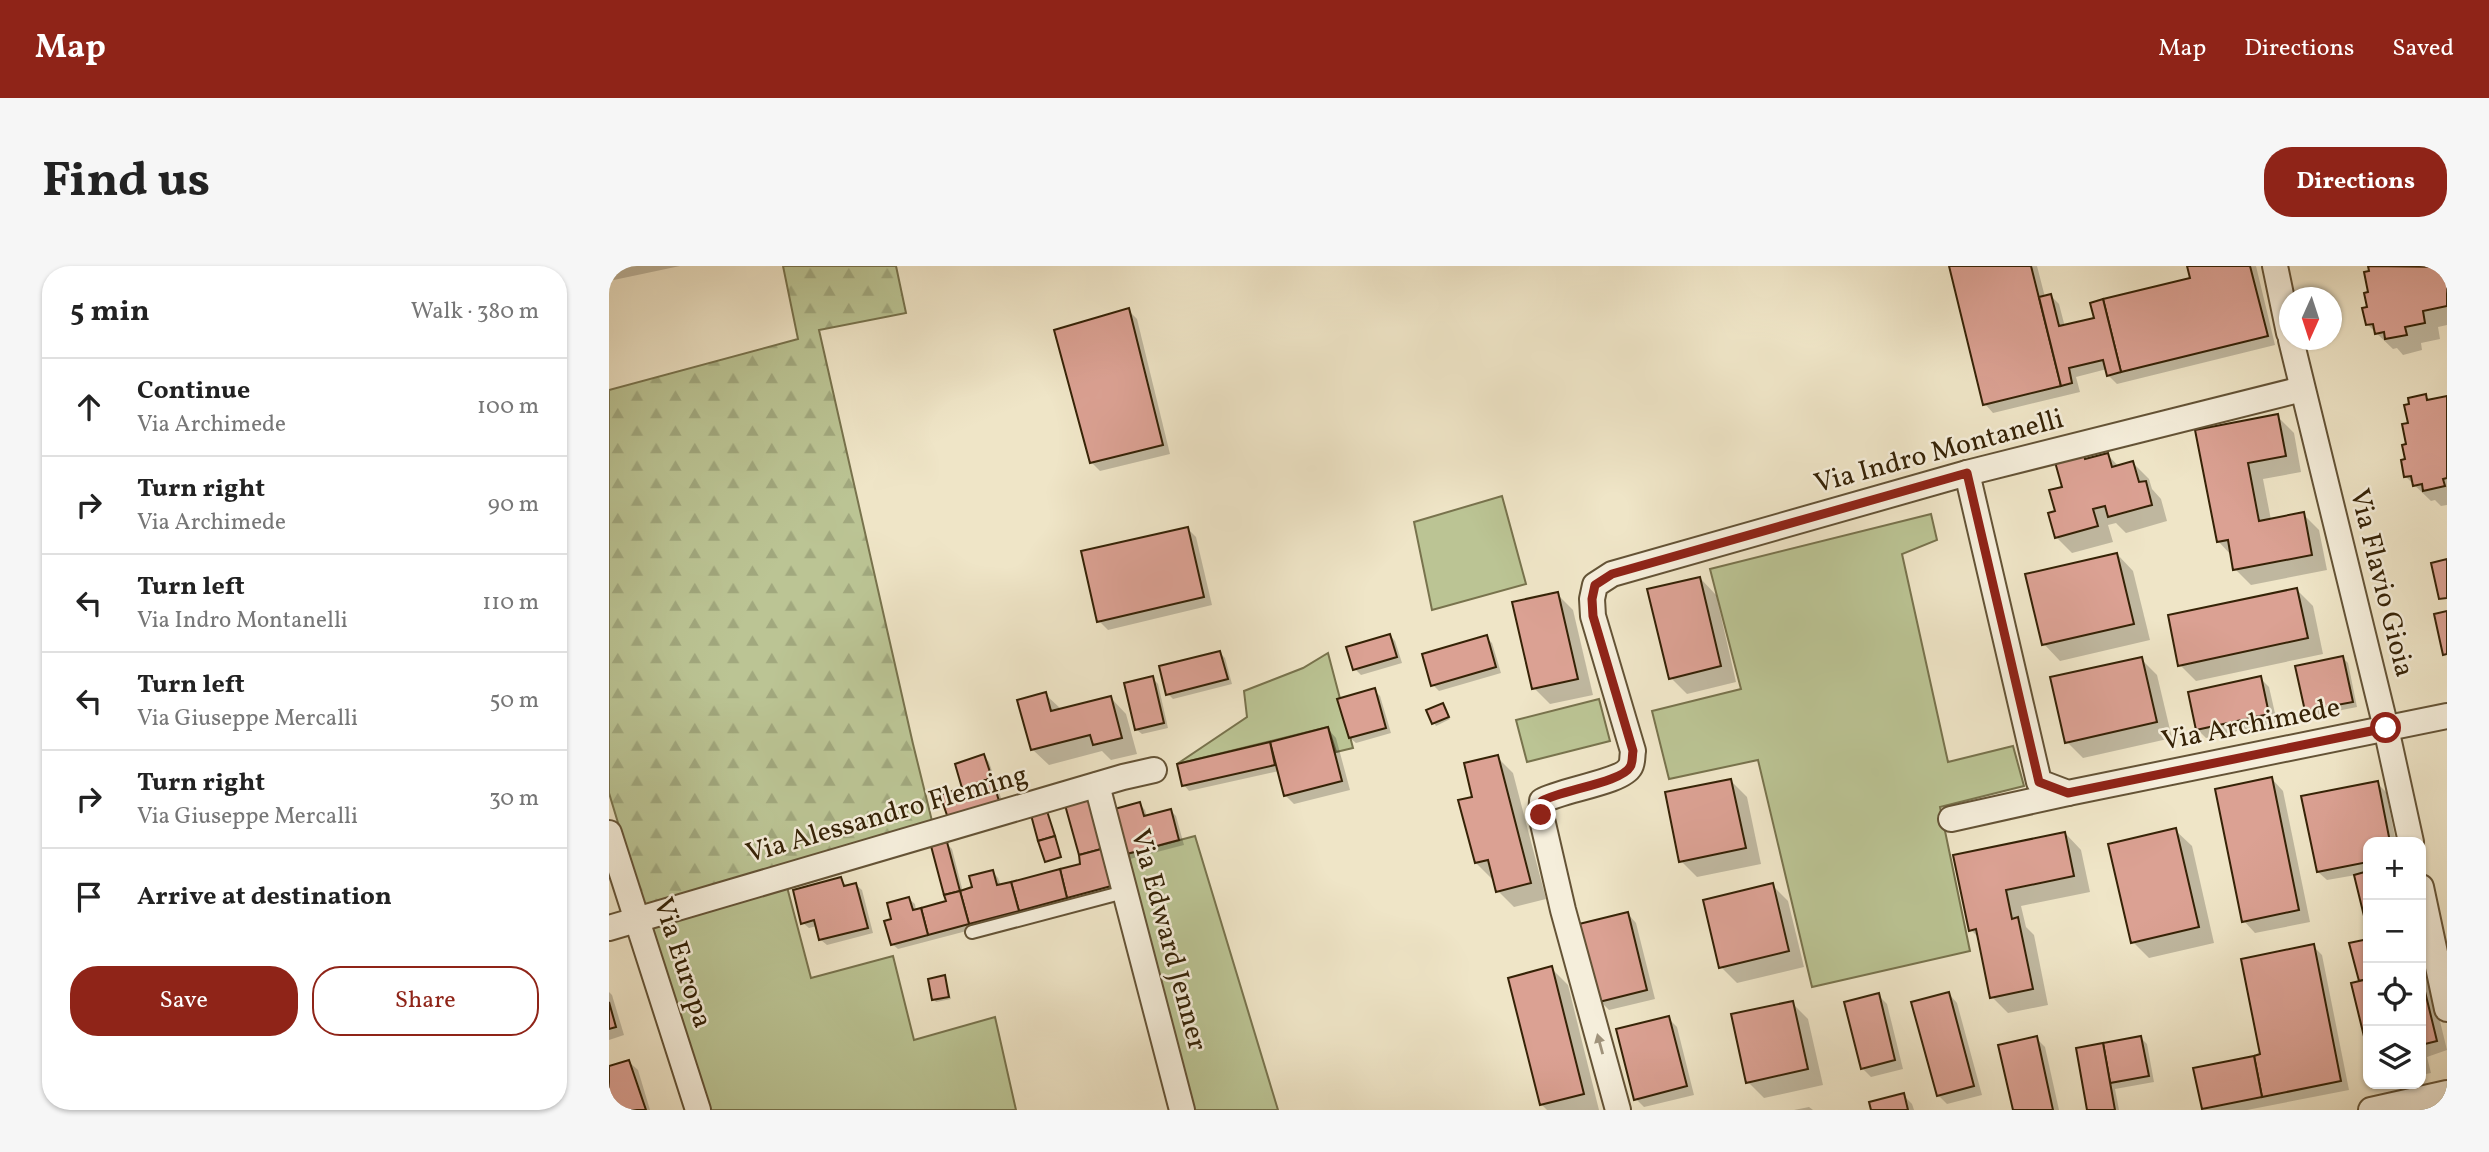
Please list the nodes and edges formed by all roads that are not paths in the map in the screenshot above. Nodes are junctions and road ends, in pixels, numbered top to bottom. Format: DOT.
graph roads {
  1 [pos="2275,266"];
  2 [pos="2280,287"];
  3 [pos="2293,350"];
  4 [pos="2302,389"];
  5 [pos="1967,473"];
  6 [pos="2447,716"];
  7 [pos="2386,728"];
  8 [pos="1154,770"];
  9 [pos="1097,785"];
  10 [pos="2068,793"];
  11 [pos="1951,819"];
  12 [pos="609,833"];
  13 [pos="2410,837"];
  14 [pos="1125,892"];
  15 [pos="2424,900"];
  16 [pos="637,920"];
  17 [pos="609,928"];
  18 [pos="972,932"];
  19 [pos="2447,1009"];
  20 [pos="2447,1093"];
  21 [pos="698,1110"];
  22 [pos="1182,1110"];
  23 [pos="1618,1110"];
  24 [pos="2371,1110"];
  1 -- 2 [label="street"];
  3 -- 4 [label="street, Via Flavio Gioia"];
  4 -- 5 [label="street, Via Indro Montanelli"];
  4 -- 7 [label="street, Via Flavio Gioia"];
  5 -- 10 [label="street"];
  23 -- 5 [label="street, Via Indro Montanelli, one-way"];
  6 -- 7 [label="street, Via Archimede"];
  7 -- 10 [label="street, Via Archimede"];
  7 -- 13 [label="street, Via Flavio Gioia"];
  8 -- 9 [label="street, Via Alessandro Fleming"];
  9 -- 14 [label="street, Via Edward Jenner"];
  9 -- 16 [label="street, Via Alessandro Fleming"];
  10 -- 11 [label="street, Via Archimede"];
  12 -- 16 [label="street, Via Europa"];
  14 -- 18 [label="lane"];
  14 -- 22 [label="street, Via Edward Jenner"];
  15 -- 19 [label="street"];
  16 -- 17 [label="street, Via Alessandro Fleming"];
  16 -- 21 [label="street, Via Europa"];
  20 -- 24 [label="street"];
}
